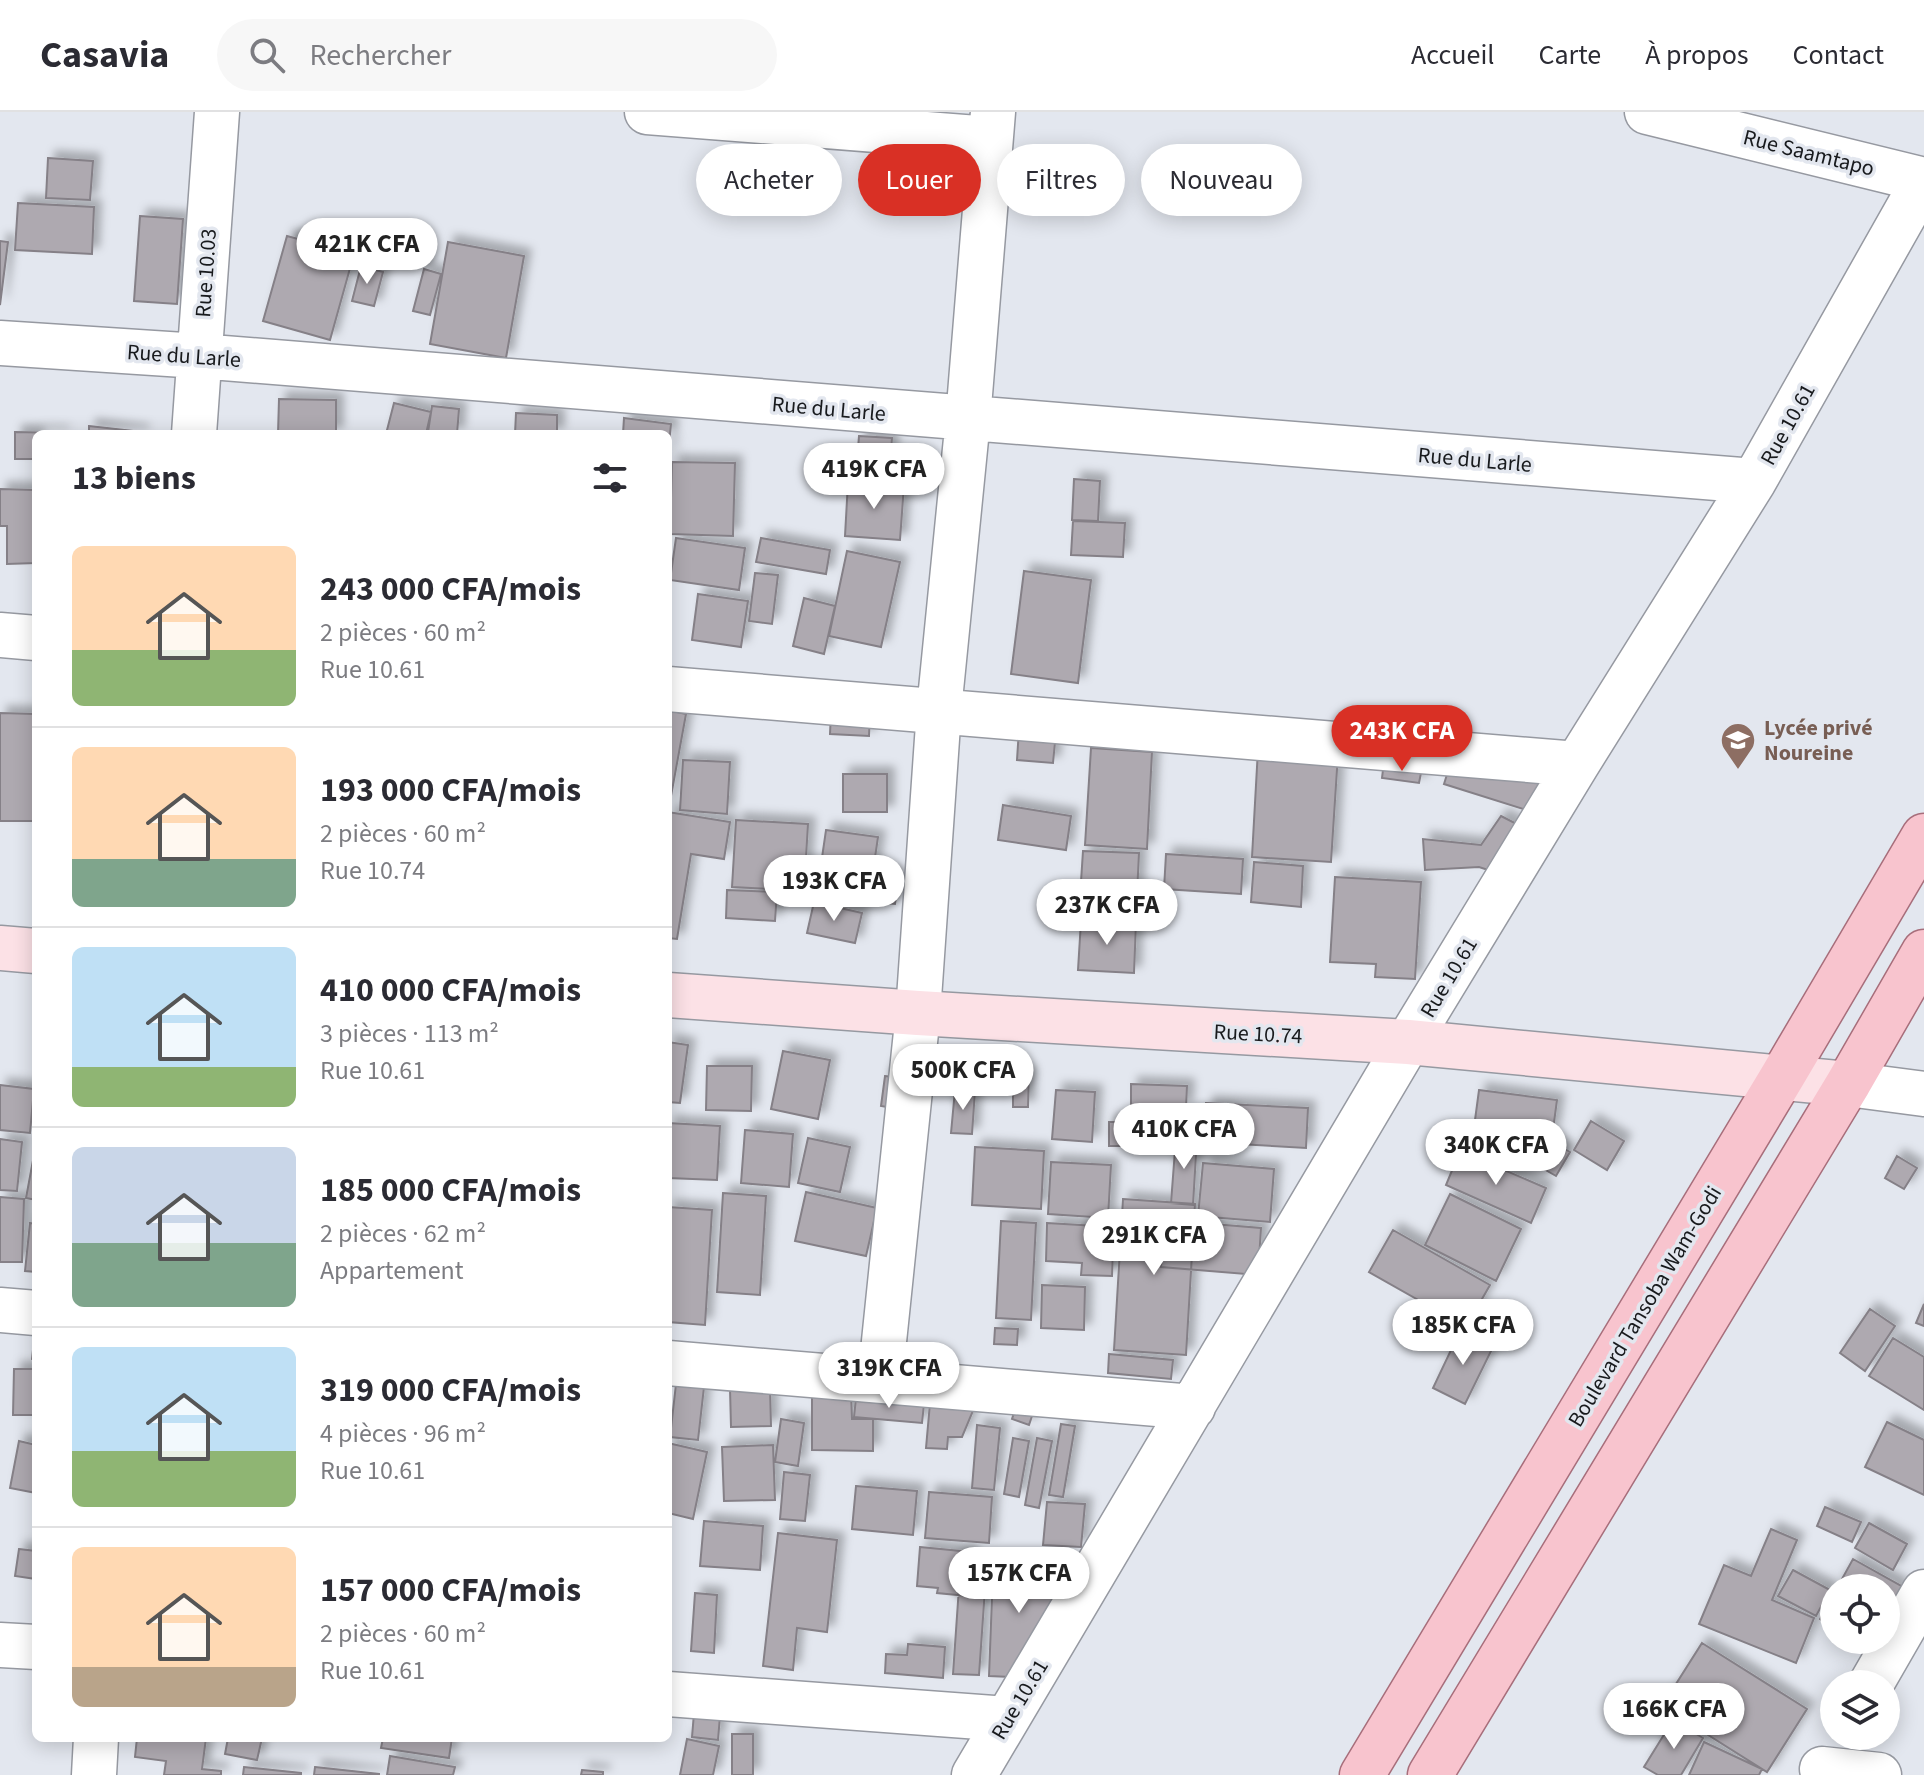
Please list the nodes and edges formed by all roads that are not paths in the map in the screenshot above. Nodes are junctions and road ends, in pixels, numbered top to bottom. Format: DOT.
graph roads {
  1 [pos="217,112"];
  2 [pos="647,112"];
  3 [pos="1647,112"];
  4 [pos="992,125"];
  5 [pos="1924,180"];
  6 [pos="0,343"];
  7 [pos="199,356"];
  8 [pos="968,419"];
  9 [pos="194,430"];
  10 [pos="1754,481"];
  11 [pos="0,635"];
  12 [pos="32,638"];
  13 [pos="672,689"];
  14 [pos="939,710"];
  15 [pos="1577,764"];
  16 [pos="1924,836"];
  17 [pos="0,948"];
  18 [pos="32,951"];
  19 [pos="1924,952"];
  20 [pos="672,995"];
  21 [pos="918,1013"];
  22 [pos="1408,1042"];
  23 [pos="1782,1077"];
  24 [pos="1848,1084"];
  25 [pos="1924,1094"];
  26 [pos="0,1310"];
  27 [pos="32,1313"];
  28 [pos="672,1363"];
  29 [pos="880,1380"];
  30 [pos="1193,1407"];
  31 [pos="1924,1592"];
  32 [pos="0,1645"];
  33 [pos="32,1647"];
  34 [pos="1879,1670"];
  35 [pos="672,1694"];
  36 [pos="1007,1719"];
  37 [pos="96,1742"];
  38 [pos="1827,1760"];
  39 [pos="94,1775"];
  40 [pos="974,1775"];
  41 [pos="1362,1775"];
  42 [pos="1430,1775"];
  43 [pos="1879,1775"];
  1 -- 7 [label="street, Rue 10.03"];
  2 -- 4 [label="street"];
  3 -- 5 [label="street, Rue Saamtapo"];
  4 -- 8 [label="street"];
  5 -- 10 [label="street, Rue 10.61"];
  6 -- 7 [label="street, Rue du Larle"];
  7 -- 8 [label="street, Rue du Larle"];
  7 -- 9 [label="street, Rue 10.03"];
  8 -- 10 [label="street, Rue du Larle"];
  8 -- 14 [label="street"];
  10 -- 15 [label="street, Rue 10.61"];
  11 -- 12 [label="street"];
  13 -- 14 [label="street"];
  14 -- 15 [label="street"];
  14 -- 21 [label="street"];
  15 -- 22 [label="street, Rue 10.61"];
  16 -- 23 [label="main road, Boulevard Tansoba Wam-Godi"];
  17 -- 18 [label="main road"];
  19 -- 24 [label="main road"];
  20 -- 21 [label="main road, Rue 10.74"];
  21 -- 22 [label="main road, Rue 10.74"];
  21 -- 29 [label="street"];
  22 -- 23 [label="main road, Rue 10.74"];
  22 -- 30 [label="street, Rue 10.61"];
  23 -- 24 [label="main road, Rue 10.74"];
  23 -- 41 [label="main road, Boulevard Tansoba Wam-Godi"];
  24 -- 25 [label="street"];
  24 -- 42 [label="main road"];
  26 -- 27 [label="street"];
  28 -- 29 [label="street"];
  29 -- 30 [label="street"];
  30 -- 36 [label="street, Rue 10.61"];
  31 -- 34 [label="street"];
  32 -- 33 [label="street"];
  35 -- 36 [label="street"];
  36 -- 40 [label="street, Rue 10.61"];
  37 -- 39 [label="street"];
  38 -- 43 [label="street"];
}
